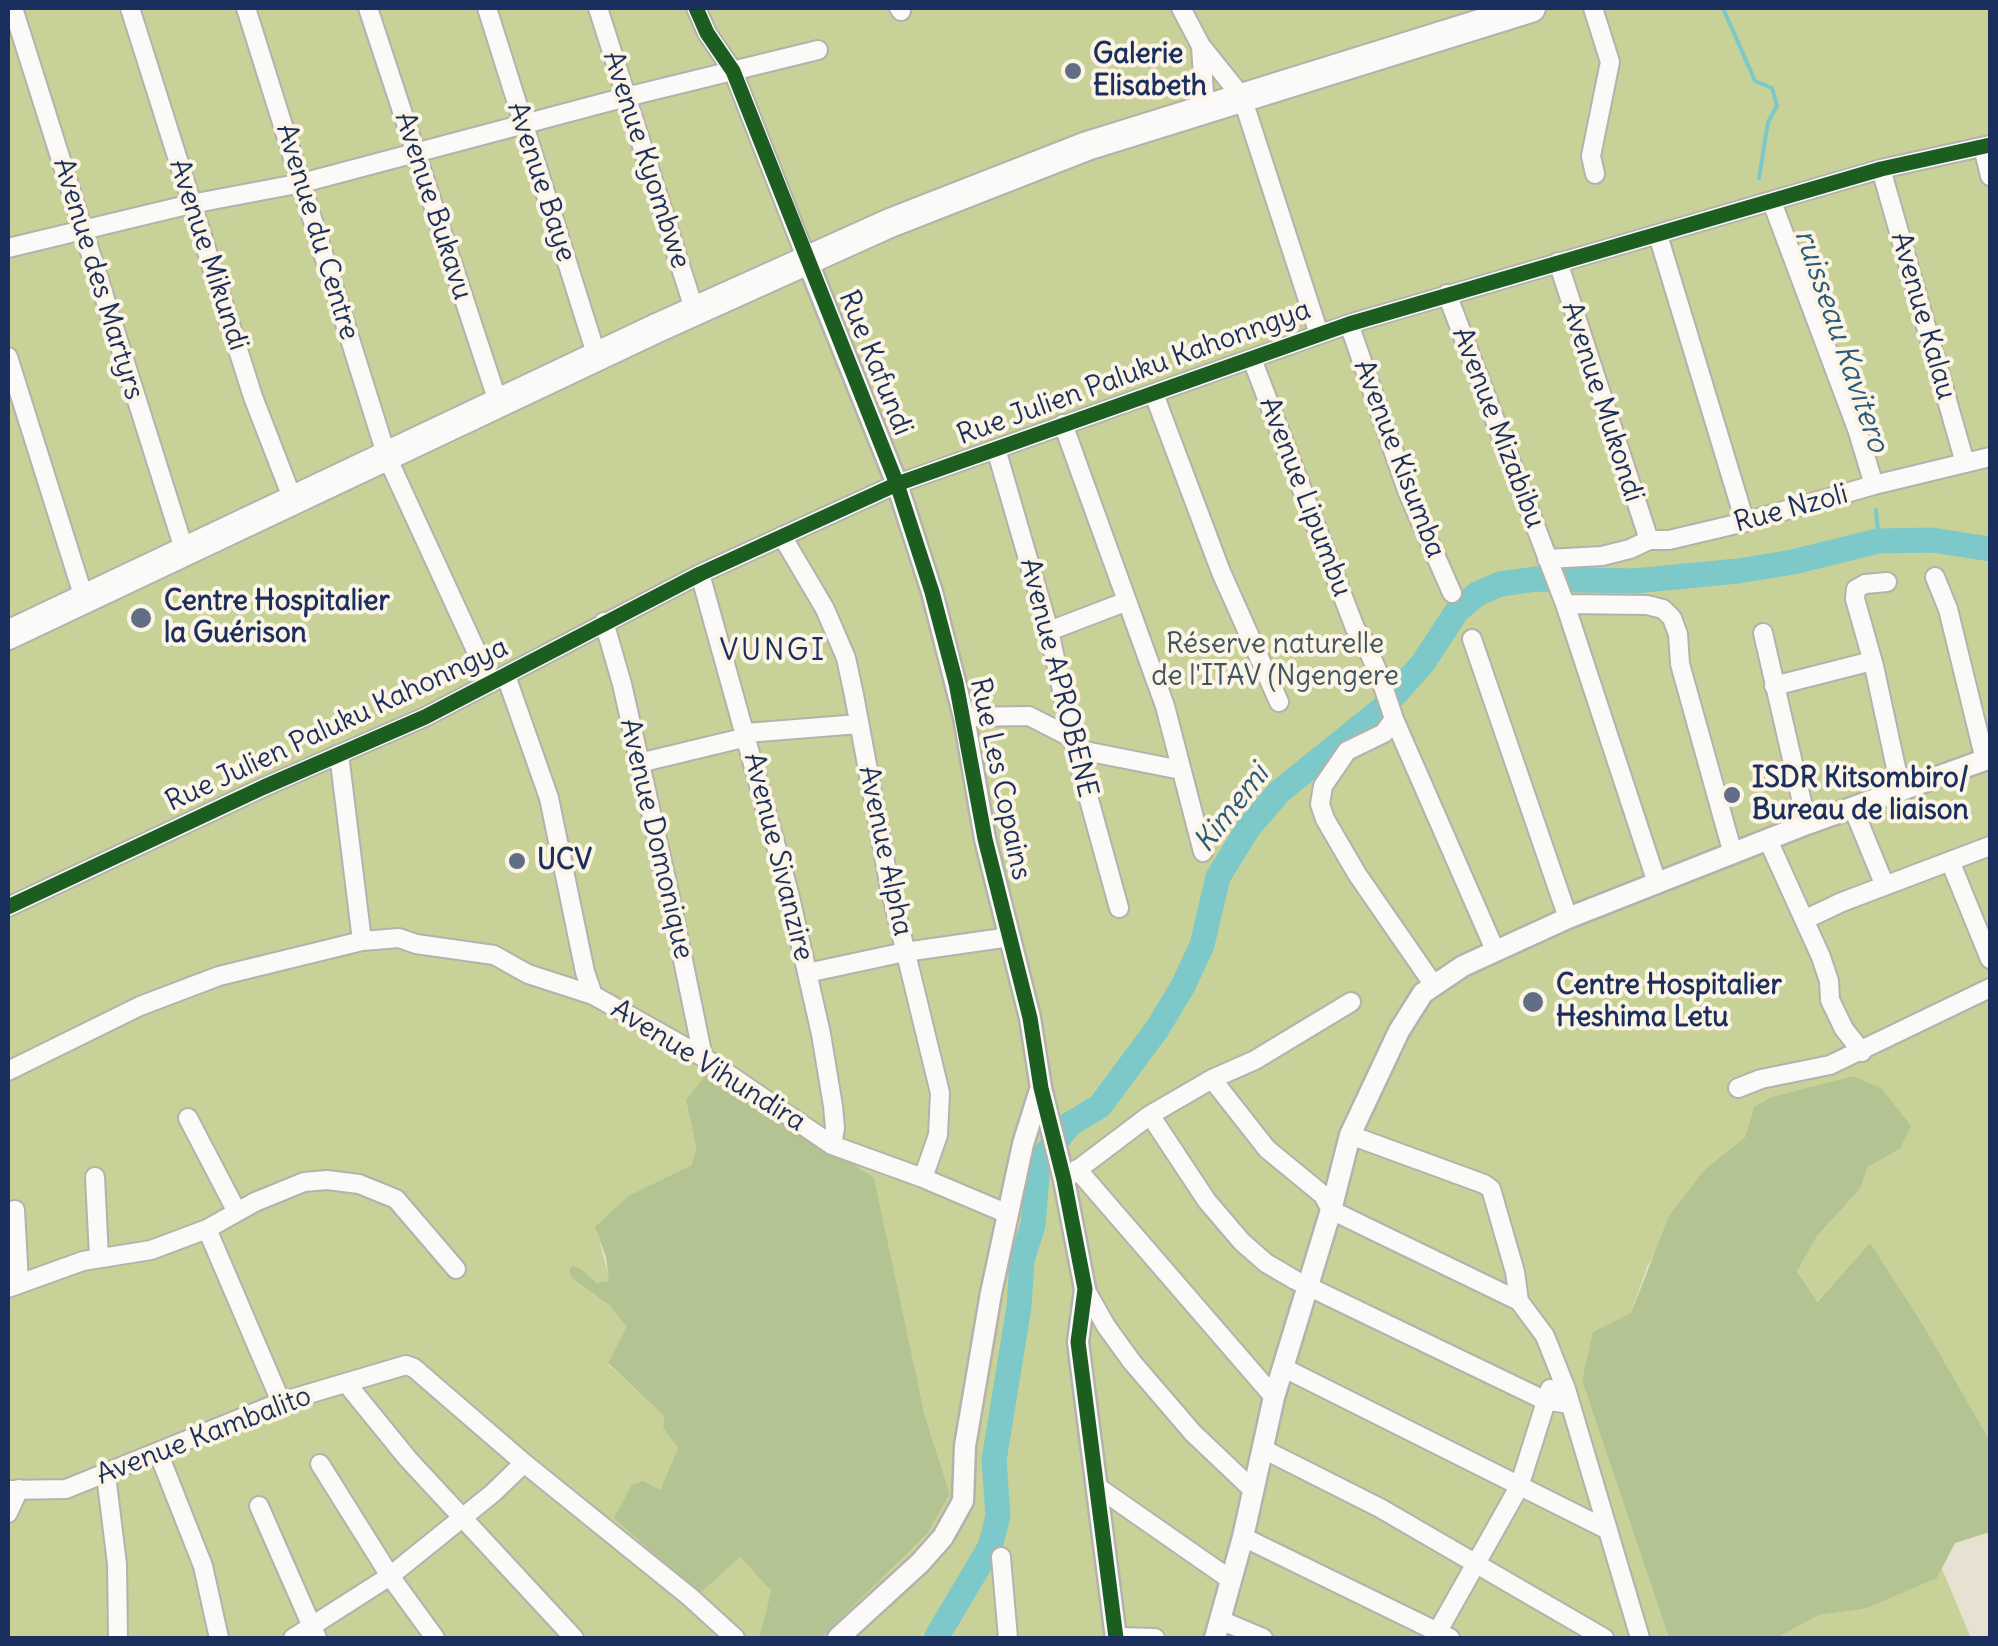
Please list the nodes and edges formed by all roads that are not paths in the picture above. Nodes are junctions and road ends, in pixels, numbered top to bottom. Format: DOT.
graph roads {
  1 [pos="13,8"];
  2 [pos="130,8"];
  3 [pos="246,8"];
  4 [pos="368,8"];
  5 [pos="486,8"];
  6 [pos="598,8"];
  7 [pos="696,8"];
  8 [pos="1181,8"];
  9 [pos="1531,8"];
  10 [pos="1593,8"];
  11 [pos="1480,15"];
  12 [pos="1201,46"];
  13 [pos="818,50"];
  14 [pos="733,71"];
  15 [pos="626,97"];
  16 [pos="1242,98"];
  17 [pos="1205,109"];
  18 [pos="523,125"];
  19 [pos="1987,146"];
  20 [pos="414,153"];
  21 [pos="1881,170"];
  22 [pos="1595,174"];
  23 [pos="1990,176"];
  24 [pos="302,183"];
  25 [pos="1772,202"];
  26 [pos="191,204"];
  27 [pos="82,228"];
  28 [pos="1658,235"];
  29 [pos="8,248"];
  30 [pos="807,260"];
  31 [pos="1558,262"];
  32 [pos="1447,294"];
  33 [pos="695,312"];
  34 [pos="1348,324"];
  35 [pos="1319,334"];
  36 [pos="8,357"];
  37 [pos="597,357"];
  38 [pos="1252,359"];
  39 [pos="1154,394"];
  40 [pos="499,404"];
  41 [pos="27,417"];
  42 [pos="8,424"];
  43 [pos="1063,424"];
  44 [pos="996,448"];
  45 [pos="387,456"];
  46 [pos="1990,458"];
  47 [pos="1965,463"];
  48 [pos="897,484"];
  49 [pos="1874,485"];
  50 [pos="293,500"];
  51 [pos="1745,522"];
  52 [pos="782,536"];
  53 [pos="1648,540"];
  54 [pos="184,549"];
  55 [pos="1548,561"];
  56 [pos="700,574"];
  57 [pos="1935,577"];
  58 [pos="1887,582"];
  59 [pos="1452,593"];
  60 [pos="84,598"];
  61 [pos="1125,602"];
  62 [pos="1563,602"];
  63 [pos="604,622"];
  64 [pos="1050,631"];
  65 [pos="1763,633"];
  66 [pos="8,635"];
  67 [pos="1472,640"];
  68 [pos="1872,661"];
  69 [pos="498,680"];
  70 [pos="1774,686"];
  71 [pos="1278,702"];
  72 [pos="964,717"];
  73 [pos="1394,719"];
  74 [pos="859,724"];
  75 [pos="746,735"];
  76 [pos="1073,743"];
  77 [pos="340,754"];
  78 [pos="1988,759"];
  79 [pos="640,764"];
  80 [pos="1180,770"];
  81 [pos="1900,791"];
  82 [pos="1853,808"];
  83 [pos="1806,824"];
  84 [pos="1768,840"];
  85 [pos="1990,846"];
  86 [pos="1202,852"];
  87 [pos="1732,854"];
  88 [pos="1950,861"];
  89 [pos="1657,883"];
  90 [pos="1885,886"];
  91 [pos="8,907"];
  92 [pos="1120,908"];
  93 [pos="1568,918"];
  94 [pos="1804,920"];
  95 [pos="1010,937"];
  96 [pos="362,942"];
  97 [pos="1496,950"];
  98 [pos="906,952"];
  99 [pos="1990,958"];
  100 [pos="807,974"];
  101 [pos="1433,984"];
  102 [pos="1990,988"];
  103 [pos="593,995"];
  104 [pos="1351,1002"];
  105 [pos="1862,1052"];
  106 [pos="703,1057"];
  107 [pos="8,1072"];
  108 [pos="1212,1079"];
  109 [pos="1041,1088"];
  110 [pos="1738,1088"];
  111 [pos="1150,1116"];
  112 [pos="188,1118"];
  113 [pos="1350,1135"];
  114 [pos="832,1145"];
  115 [pos="1067,1170"];
  116 [pos="95,1177"];
  117 [pos="923,1178"];
  118 [pos="15,1210"];
  119 [pos="1331,1210"];
  120 [pos="237,1212"];
  121 [pos="1008,1214"];
  122 [pos="206,1230"];
  123 [pos="99,1257"];
  124 [pos="456,1269"];
  125 [pos="13,1285"];
  126 [pos="1307,1286"];
  127 [pos="1084,1288"];
  128 [pos="1519,1301"];
  129 [pos="1284,1368"];
  130 [pos="1559,1370"];
  131 [pos="347,1384"];
  132 [pos="1274,1398"];
  133 [pos="1544,1400"];
  134 [pos="281,1402"];
  135 [pos="1570,1404"];
  136 [pos="1263,1449"];
  137 [pos="158,1452"];
  138 [pos="524,1463"];
  139 [pos="320,1464"];
  140 [pos="106,1475"];
  141 [pos="1518,1487"];
  142 [pos="1099,1488"];
  143 [pos="13,1489"];
  144 [pos="1252,1490"];
  145 [pos="258,1506"];
  146 [pos="8,1512"];
  147 [pos="463,1518"];
  148 [pos="1608,1530"];
  149 [pos="1243,1537"];
  150 [pos="1002,1557"];
  151 [pos="1474,1565"];
  152 [pos="390,1576"];
  153 [pos="1231,1580"];
  154 [pos="1217,1629"];
  155 [pos="315,1634"];
  156 [pos="1441,1636"];
  157 [pos="118,1638"];
  158 [pos="219,1638"];
  159 [pos="293,1638"];
  160 [pos="435,1638"];
  161 [pos="574,1638"];
  162 [pos="735,1638"];
  163 [pos="838,1638"];
  164 [pos="1008,1638"];
  165 [pos="1116,1638"];
  166 [pos="1155,1638"];
  167 [pos="1263,1638"];
  168 [pos="1604,1638"];
  169 [pos="1640,1638"];
  1 -- 27 [label="street, Avenue des Martyrs"];
  2 -- 26 [label="street, Avenue Mikundi"];
  3 -- 24 [label="street, Avenue du Centre"];
  4 -- 20 [label="street, Avenue Bukavu"];
  5 -- 18 [label="street, Avenue Baye"];
  6 -- 15 [label="street, Avenue Kyombwe"];
  7 -- 14 [label="street"];
  8 -- 12 [label="street"];
  9 -- 11 [label="highway"];
  10 -- 22 [label="street"];
  11 -- 16 [label="highway"];
  12 -- 16 [label="street"];
  12 -- 17 [label="street"];
  13 -- 14 [label="street"];
  14 -- 15 [label="street"];
  14 -- 30 [label="street"];
  15 -- 18 [label="street"];
  15 -- 33 [label="street, Avenue Kyombwe"];
  16 -- 17 [label="highway"];
  16 -- 35 [label="street"];
  17 -- 30 [label="highway"];
  18 -- 20 [label="street"];
  18 -- 37 [label="street, Avenue Baye"];
  19 -- 21 [label="street, Rue Julien Paluku Kahonngya"];
  19 -- 23 [label="street"];
  20 -- 24 [label="street"];
  20 -- 40 [label="street, Avenue Bukavu"];
  21 -- 25 [label="street, Rue Julien Paluku Kahonngya"];
  21 -- 47 [label="street, Avenue Kalau"];
  24 -- 26 [label="street"];
  24 -- 45 [label="street, Avenue du Centre"];
  25 -- 28 [label="street, Rue Julien Paluku Kahonngya"];
  25 -- 49 [label="street"];
  26 -- 27 [label="street"];
  26 -- 50 [label="street, Avenue Mikundi"];
  27 -- 29 [label="street"];
  27 -- 54 [label="street, Avenue des Martyrs"];
  28 -- 31 [label="street, Rue Julien Paluku Kahonngya"];
  28 -- 51 [label="street"];
  30 -- 33 [label="highway"];
  30 -- 48 [label="street, Rue Kafundi"];
  31 -- 32 [label="street, Rue Julien Paluku Kahonngya"];
  31 -- 53 [label="street, Avenue Mukondi"];
  32 -- 34 [label="street, Rue Julien Paluku Kahonngya"];
  32 -- 55 [label="street, Avenue Mizabibu"];
  33 -- 37 [label="highway"];
  34 -- 35 [label="street, Rue Julien Paluku Kahonngya"];
  34 -- 59 [label="street, Avenue Kisumba"];
  35 -- 38 [label="street, Rue Julien Paluku Kahonngya"];
  36 -- 41 [label="street"];
  37 -- 40 [label="highway"];
  38 -- 39 [label="street, Rue Julien Paluku Kahonngya"];
  38 -- 73 [label="street, Avenue Lipumbu"];
  39 -- 43 [label="street, Rue Julien Paluku Kahonngya"];
  39 -- 71 [label="street"];
  40 -- 45 [label="highway"];
  41 -- 42 [label="street"];
  41 -- 60 [label="street"];
  43 -- 44 [label="street, Rue Julien Paluku Kahonngya"];
  43 -- 61 [label="street"];
  44 -- 48 [label="street, Rue Julien Paluku Kahonngya"];
  44 -- 64 [label="street, Avenue APROBENE"];
  45 -- 50 [label="highway"];
  45 -- 69 [label="street, Avenue du Centre"];
  46 -- 47 [label="street, Rue Nzoli"];
  47 -- 49 [label="street, Rue Nzoli"];
  48 -- 52 [label="street, Rue Julien Paluku Kahonngya"];
  48 -- 72 [label="street, Rue Les Copains"];
  49 -- 51 [label="street, Rue Nzoli"];
  50 -- 54 [label="highway"];
  51 -- 53 [label="street, Rue Nzoli"];
  52 -- 56 [label="street, Rue Julien Paluku Kahonngya"];
  52 -- 74 [label="street, Avenue Alpha"];
  53 -- 55 [label="street, Rue Nzoli"];
  54 -- 60 [label="highway"];
  55 -- 62 [label="street, Avenue Mizabibu"];
  56 -- 63 [label="street, Rue Julien Paluku Kahonngya"];
  56 -- 75 [label="street, Avenue Sivanzire"];
  57 -- 78 [label="street"];
  58 -- 68 [label="street"];
  60 -- 66 [label="highway"];
  61 -- 64 [label="street"];
  61 -- 80 [label="street"];
  62 -- 87 [label="street"];
  62 -- 89 [label="street, Avenue Mizabibu"];
  63 -- 69 [label="street, Rue Julien Paluku Kahonngya"];
  63 -- 79 [label="street, Avenue Domonique"];
  64 -- 76 [label="street, Avenue APROBENE"];
  65 -- 70 [label="street"];
  67 -- 93 [label="street"];
  68 -- 70 [label="street"];
  68 -- 81 [label="street"];
  69 -- 77 [label="street, Rue Julien Paluku Kahonngya"];
  69 -- 103 [label="street, Avenue du Centre"];
  70 -- 83 [label="street"];
  72 -- 76 [label="street"];
  72 -- 95 [label="street, Rue Les Copains"];
  73 -- 97 [label="street, Avenue Lipumbu"];
  73 -- 101 [label="street"];
  74 -- 75 [label="street"];
  74 -- 98 [label="street, Avenue Alpha"];
  75 -- 79 [label="street"];
  75 -- 100 [label="street, Avenue Sivanzire"];
  76 -- 80 [label="street"];
  76 -- 92 [label="street, Avenue APROBENE"];
  77 -- 91 [label="street, Rue Julien Paluku Kahonngya"];
  77 -- 96 [label="street"];
  78 -- 81 [label="street"];
  79 -- 106 [label="street, Avenue Domonique"];
  80 -- 86 [label="street"];
  81 -- 82 [label="street"];
  82 -- 83 [label="street"];
  82 -- 90 [label="street"];
  83 -- 84 [label="street"];
  84 -- 87 [label="street"];
  84 -- 94 [label="street"];
  85 -- 88 [label="street"];
  87 -- 89 [label="street"];
  88 -- 90 [label="street"];
  88 -- 99 [label="street"];
  89 -- 93 [label="street"];
  90 -- 94 [label="street"];
  93 -- 97 [label="street"];
  94 -- 105 [label="street"];
  95 -- 98 [label="street"];
  95 -- 109 [label="street, Rue Les Copains"];
  96 -- 103 [label="street, Avenue Vihundira"];
  96 -- 107 [label="street, Avenue Vihundira"];
  97 -- 101 [label="street"];
  98 -- 100 [label="street"];
  98 -- 117 [label="street, Avenue Alpha"];
  100 -- 114 [label="street, Avenue Sivanzire"];
  101 -- 113 [label="street"];
  102 -- 105 [label="street"];
  103 -- 106 [label="street, Avenue Vihundira"];
  104 -- 108 [label="street"];
  105 -- 110 [label="street"];
  106 -- 114 [label="street, Avenue Vihundira"];
  108 -- 111 [label="street"];
  108 -- 119 [label="street"];
  109 -- 115 [label="street"];
  109 -- 121 [label="street, Rue Les Copains"];
  111 -- 115 [label="street"];
  111 -- 126 [label="street"];
  112 -- 120 [label="street"];
  113 -- 119 [label="street"];
  113 -- 128 [label="street"];
  114 -- 117 [label="street, Avenue Vihundira"];
  115 -- 127 [label="street"];
  115 -- 132 [label="street"];
  116 -- 123 [label="street"];
  117 -- 121 [label="street, Avenue Vihundira"];
  118 -- 125 [label="street"];
  119 -- 126 [label="street"];
  119 -- 128 [label="street"];
  120 -- 122 [label="street"];
  120 -- 124 [label="street"];
  121 -- 163 [label="street, Rue Les Copains"];
  122 -- 123 [label="street"];
  122 -- 134 [label="street"];
  123 -- 125 [label="street"];
  126 -- 129 [label="street"];
  126 -- 133 [label="street"];
  127 -- 142 [label="street"];
  127 -- 144 [label="street"];
  128 -- 130 [label="street"];
  129 -- 132 [label="street"];
  129 -- 141 [label="street"];
  130 -- 133 [label="street"];
  130 -- 135 [label="street"];
  131 -- 134 [label="street, Avenue Kambalito"];
  131 -- 138 [label="street, Avenue Kambalito"];
  131 -- 147 [label="street"];
  132 -- 136 [label="street"];
  133 -- 135 [label="street"];
  133 -- 141 [label="street"];
  134 -- 137 [label="street, Avenue Kambalito"];
  135 -- 148 [label="street"];
  136 -- 144 [label="street"];
  136 -- 151 [label="street"];
  137 -- 140 [label="street, Avenue Kambalito"];
  137 -- 158 [label="street"];
  138 -- 147 [label="street"];
  138 -- 162 [label="street"];
  139 -- 152 [label="street"];
  140 -- 143 [label="street, Avenue Kambalito"];
  140 -- 157 [label="street"];
  141 -- 148 [label="street"];
  141 -- 151 [label="street"];
  142 -- 153 [label="street"];
  142 -- 165 [label="street"];
  143 -- 146 [label="street"];
  144 -- 149 [label="street"];
  145 -- 155 [label="street"];
  147 -- 152 [label="street"];
  147 -- 161 [label="street"];
  148 -- 169 [label="street"];
  149 -- 153 [label="street"];
  149 -- 156 [label="street"];
  150 -- 164 [label="street"];
  151 -- 156 [label="street"];
  151 -- 168 [label="street"];
  152 -- 155 [label="street"];
  152 -- 160 [label="street"];
  153 -- 154 [label="street"];
  154 -- 167 [label="street"];
  155 -- 159 [label="street"];
  165 -- 166 [label="street"];
}
